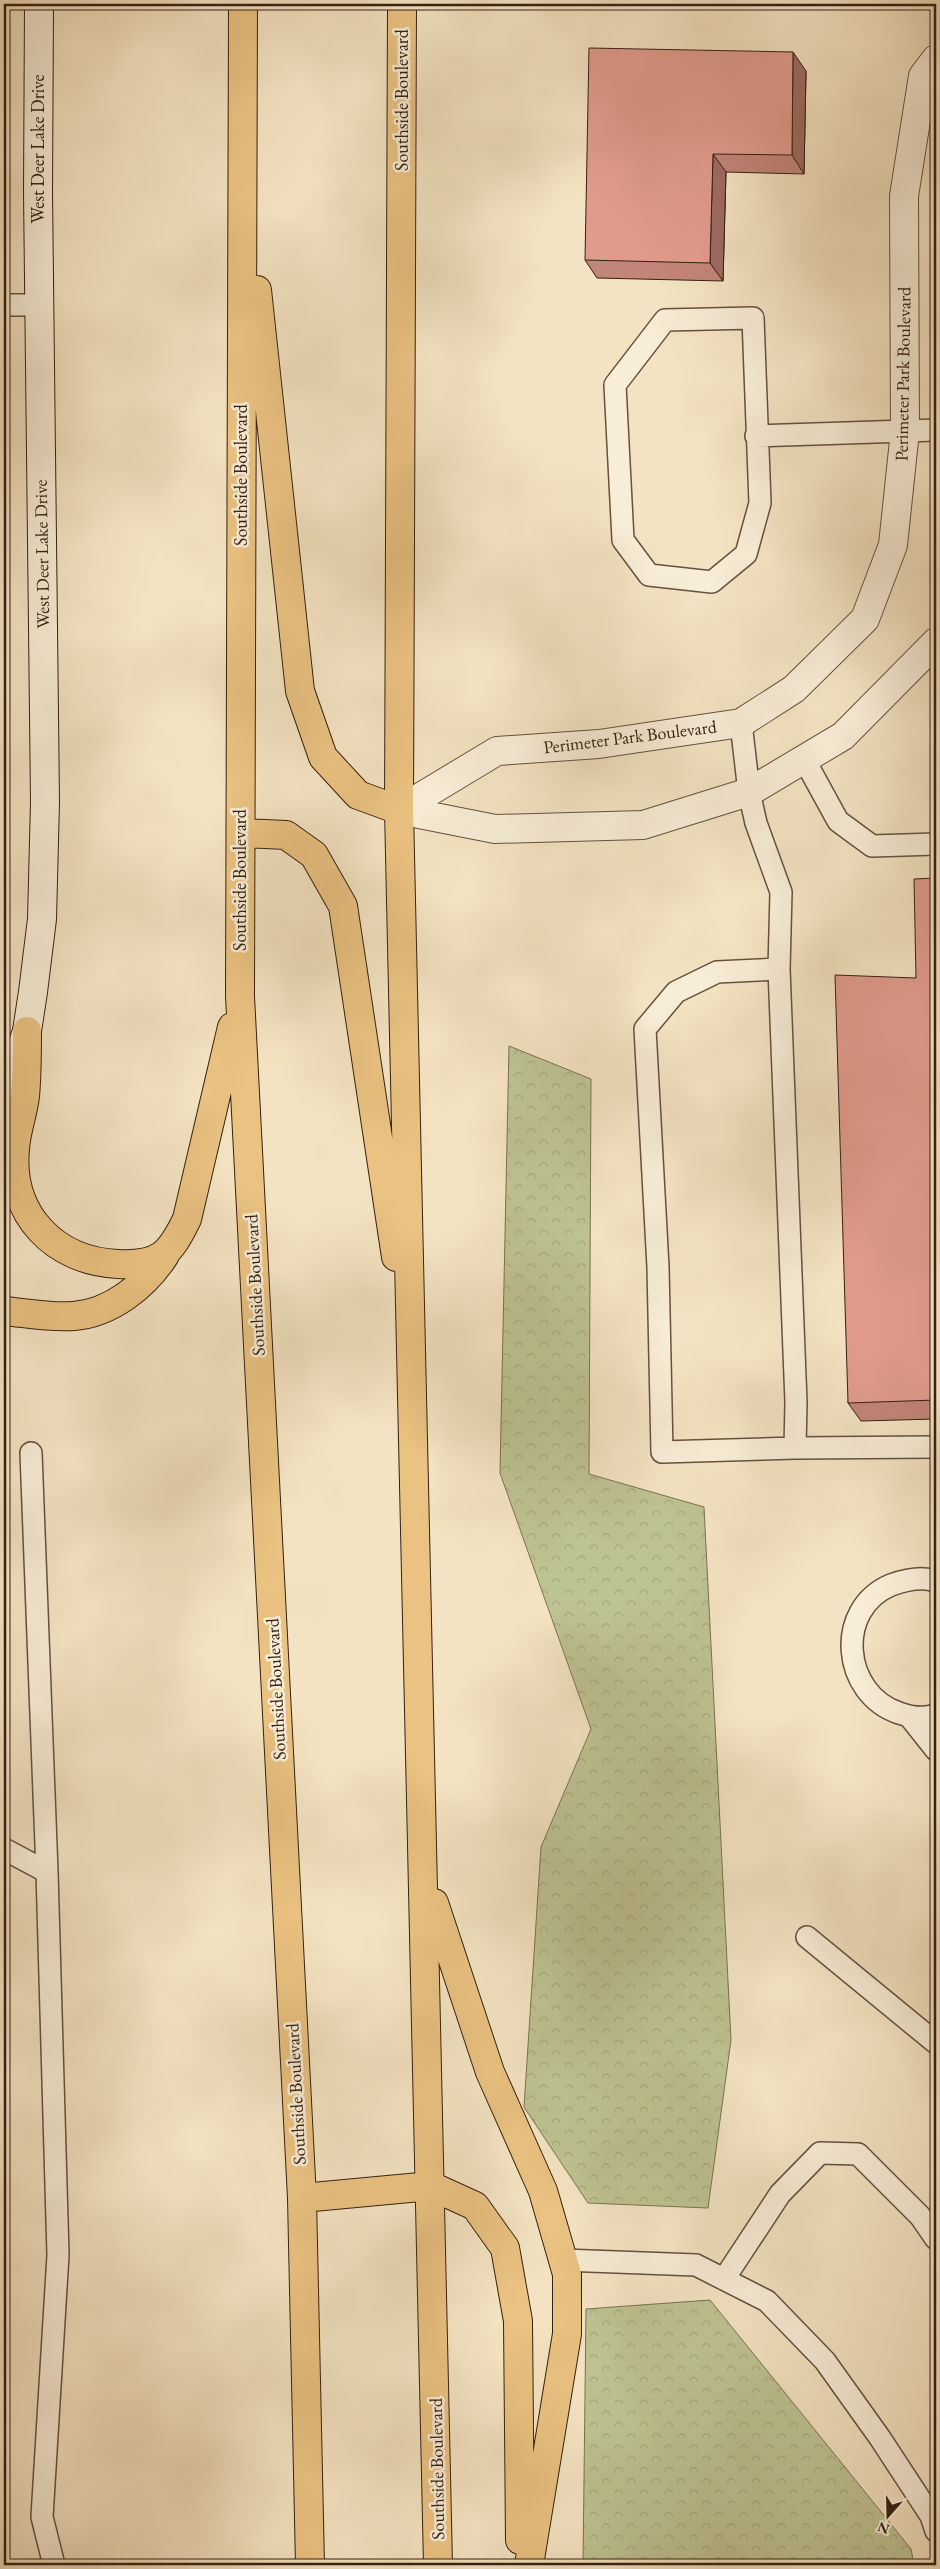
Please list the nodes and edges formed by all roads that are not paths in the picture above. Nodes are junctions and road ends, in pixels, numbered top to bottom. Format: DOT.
graph roads {
  1 [pos="39,4"];
  2 [pos="243,4"];
  3 [pos="402,4"];
  4 [pos="936,59"];
  5 [pos="242,152"];
  6 [pos="4,305"];
  7 [pos="38,305"];
  8 [pos="905,430"];
  9 [pos="936,430"];
  10 [pos="756,436"];
  11 [pos="936,642"];
  12 [pos="741,723"];
  13 [pos="804,759"];
  14 [pos="749,792"];
  15 [pos="400,810"];
  16 [pos="241,833"];
  17 [pos="936,844"];
  18 [pos="779,969"];
  19 [pos="240,996"];
  20 [pos="27,1031"];
  21 [pos="4,1100"];
  22 [pos="165,1255"];
  23 [pos="4,1311"];
  24 [pos="413,1372"];
  25 [pos="936,1447"];
  26 [pos="795,1448"];
  27 [pos="30,1453"];
  28 [pos="936,1580"];
  29 [pos="936,1715"];
  30 [pos="909,1716"];
  31 [pos="936,1750"];
  32 [pos="4,1848"];
  33 [pos="47,1872"];
  34 [pos="425,1876"];
  35 [pos="807,1937"];
  36 [pos="936,2043"];
  37 [pos="431,2186"];
  38 [pos="302,2198"];
  39 [pos="936,2239"];
  40 [pos="563,2260"];
  41 [pos="724,2279"];
  42 [pos="936,2531"];
  43 [pos="54,2565"];
  44 [pos="310,2565"];
  45 [pos="438,2565"];
  46 [pos="520,2565"];
  47 [pos="529,2565"];
  1 -- 7 [label="street, West Deer Lake Drive"];
  2 -- 5 [label="highway, Southside Boulevard"];
  3 -- 15 [label="highway, Southside Boulevard"];
  4 -- 8 [label="street, Perimeter Park Boulevard"];
  5 -- 15 [label="highway"];
  5 -- 16 [label="highway, Southside Boulevard"];
  6 -- 7 [label="lane"];
  7 -- 20 [label="street, West Deer Lake Drive"];
  8 -- 9 [label="lane"];
  8 -- 10 [label="lane"];
  8 -- 12 [label="street, Perimeter Park Boulevard"];
  10 -- 10 [label="lane"];
  11 -- 13 [label="street"];
  12 -- 14 [label="lane"];
  12 -- 15 [label="street, Perimeter Park Boulevard"];
  13 -- 14 [label="street"];
  13 -- 17 [label="lane"];
  14 -- 15 [label="street"];
  14 -- 18 [label="lane"];
  15 -- 24 [label="highway, Southside Boulevard"];
  16 -- 19 [label="highway, Southside Boulevard"];
  16 -- 24 [label="highway"];
  18 -- 26 [label="lane"];
  18 -- 26 [label="lane"];
  19 -- 22 [label="highway"];
  19 -- 38 [label="highway, Southside Boulevard"];
  20 -- 21 [label="street, West Deer Lake Drive"];
  20 -- 22 [label="highway"];
  22 -- 23 [label="highway"];
  24 -- 34 [label="highway, Southside Boulevard"];
  25 -- 26 [label="lane"];
  27 -- 33 [label="lane"];
  28 -- 30 [label="lane"];
  29 -- 30 [label="lane"];
  30 -- 31 [label="lane"];
  32 -- 33 [label="lane"];
  33 -- 43 [label="lane"];
  34 -- 37 [label="highway, Southside Boulevard"];
  34 -- 40 [label="highway"];
  35 -- 36 [label="lane"];
  37 -- 38 [label="highway"];
  37 -- 45 [label="highway, Southside Boulevard"];
  37 -- 46 [label="highway"];
  38 -- 44 [label="highway, Southside Boulevard"];
  39 -- 41 [label="lane"];
  40 -- 41 [label="lane"];
  40 -- 47 [label="highway"];
  41 -- 42 [label="lane"];
}
